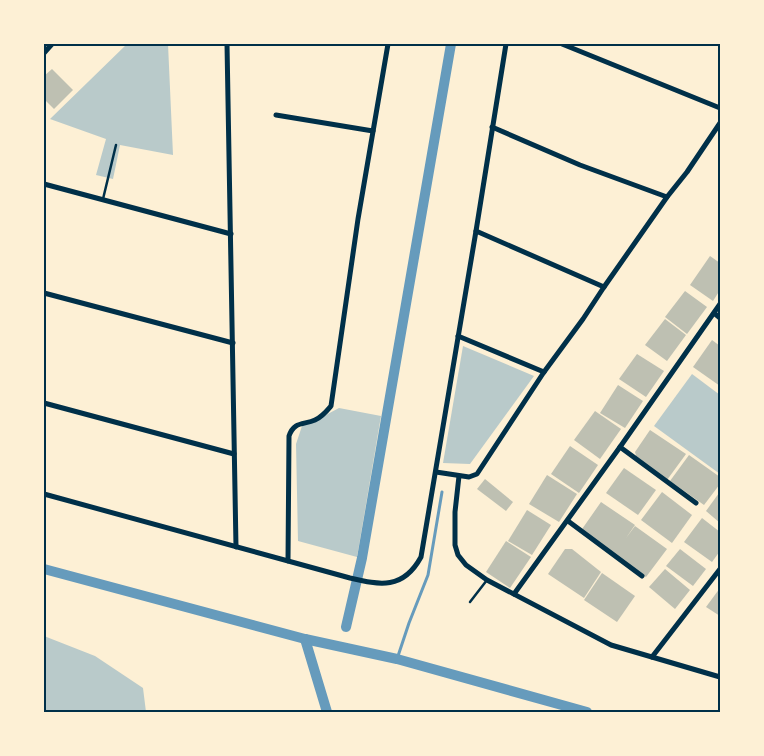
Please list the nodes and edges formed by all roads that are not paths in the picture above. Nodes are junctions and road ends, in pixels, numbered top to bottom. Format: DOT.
graph roads {
  1 [pos="52,44"];
  2 [pos="228,44"];
  3 [pos="388,44"];
  4 [pos="506,44"];
  5 [pos="562,44"];
  6 [pos="44,53"];
  7 [pos="720,108"];
  8 [pos="276,115"];
  9 [pos="720,123"];
  10 [pos="492,127"];
  11 [pos="373,131"];
  12 [pos="116,145"];
  13 [pos="44,184"];
  14 [pos="667,197"];
  15 [pos="102,199"];
  16 [pos="476,231"];
  17 [pos="231,234"];
  18 [pos="604,287"];
  19 [pos="44,294"];
  20 [pos="720,304"];
  21 [pos="714,313"];
  22 [pos="720,318"];
  23 [pos="458,336"];
  24 [pos="233,343"];
  25 [pos="544,372"];
  26 [pos="44,403"];
  27 [pos="620,447"];
  28 [pos="234,454"];
  29 [pos="436,472"];
  30 [pos="459,476"];
  31 [pos="44,494"];
  32 [pos="696,503"];
  33 [pos="568,521"];
  34 [pos="236,547"];
  35 [pos="288,561"];
  36 [pos="720,569"];
  37 [pos="642,576"];
  38 [pos="486,580"];
  39 [pos="514,594"];
  40 [pos="470,602"];
  41 [pos="652,657"];
  42 [pos="720,677"];
  1 -- 6 [label="street"];
  2 -- 17 [label="street"];
  3 -- 11 [label="street"];
  4 -- 10 [label="street"];
  5 -- 7 [label="street"];
  8 -- 11 [label="street"];
  9 -- 14 [label="street"];
  10 -- 14 [label="street"];
  10 -- 16 [label="street"];
  11 -- 35 [label="street"];
  12 -- 15 [label="lane"];
  13 -- 15 [label="street"];
  14 -- 18 [label="street"];
  15 -- 17 [label="street"];
  16 -- 18 [label="street"];
  16 -- 23 [label="street"];
  17 -- 24 [label="street"];
  18 -- 25 [label="street"];
  19 -- 24 [label="street"];
  20 -- 21 [label="street"];
  21 -- 22 [label="street"];
  21 -- 27 [label="street"];
  23 -- 25 [label="street"];
  23 -- 29 [label="street"];
  24 -- 28 [label="street"];
  25 -- 30 [label="street"];
  26 -- 28 [label="street"];
  27 -- 32 [label="street"];
  27 -- 33 [label="street"];
  28 -- 34 [label="street"];
  29 -- 30 [label="street"];
  29 -- 35 [label="street"];
  30 -- 38 [label="street"];
  31 -- 34 [label="street"];
  33 -- 37 [label="street"];
  33 -- 39 [label="street"];
  34 -- 35 [label="street"];
  36 -- 41 [label="street"];
  38 -- 39 [label="street"];
  38 -- 40 [label="lane"];
  39 -- 41 [label="street"];
  41 -- 42 [label="street"];
}
